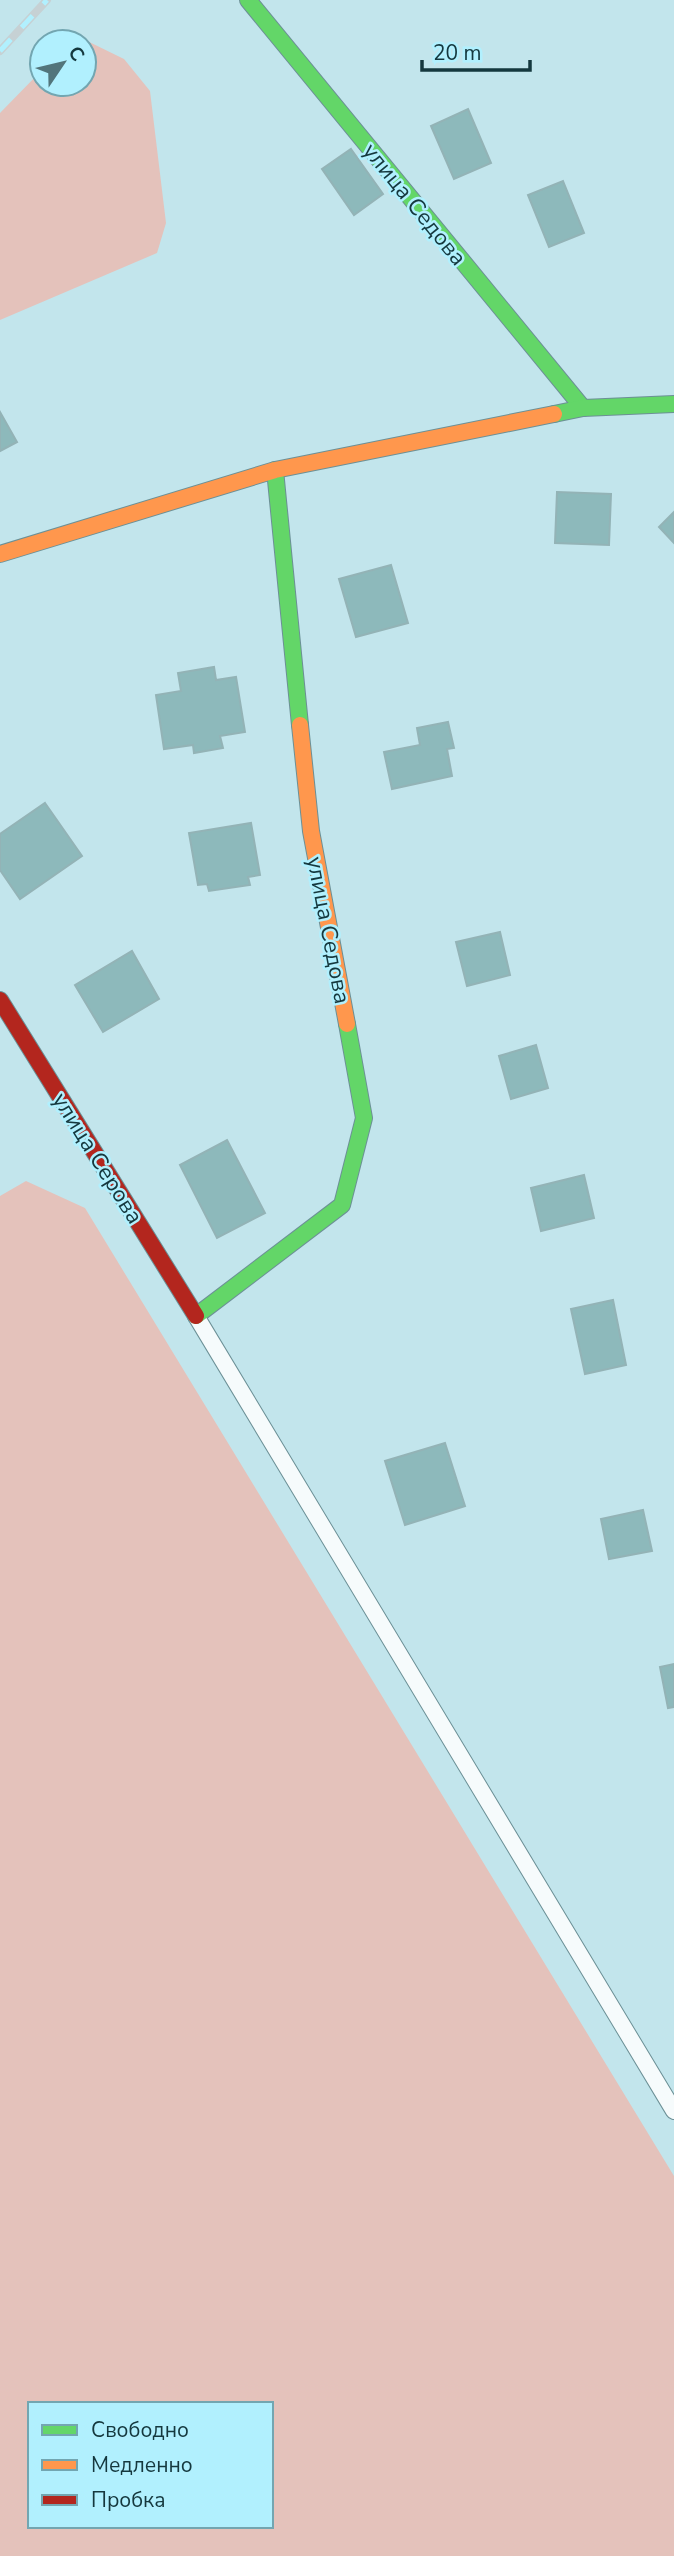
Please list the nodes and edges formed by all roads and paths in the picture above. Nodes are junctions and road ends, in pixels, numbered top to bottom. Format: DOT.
graph roads {
  1 [pos="248,0"];
  2 [pos="674,404"];
  3 [pos="583,408"];
  4 [pos="275,470"];
  5 [pos="0,554"];
  6 [pos="0,1000"];
  7 [pos="196,1316"];
  8 [pos="674,2111"];
  1 -- 3 [label="street, улица Седова"];
  2 -- 3 [label="street"];
  3 -- 4 [label="street"];
  4 -- 5 [label="street"];
  4 -- 7 [label="street, улица Седова"];
  6 -- 7 [label="street, улица Серова"];
  7 -- 8 [label="lane"];
}
